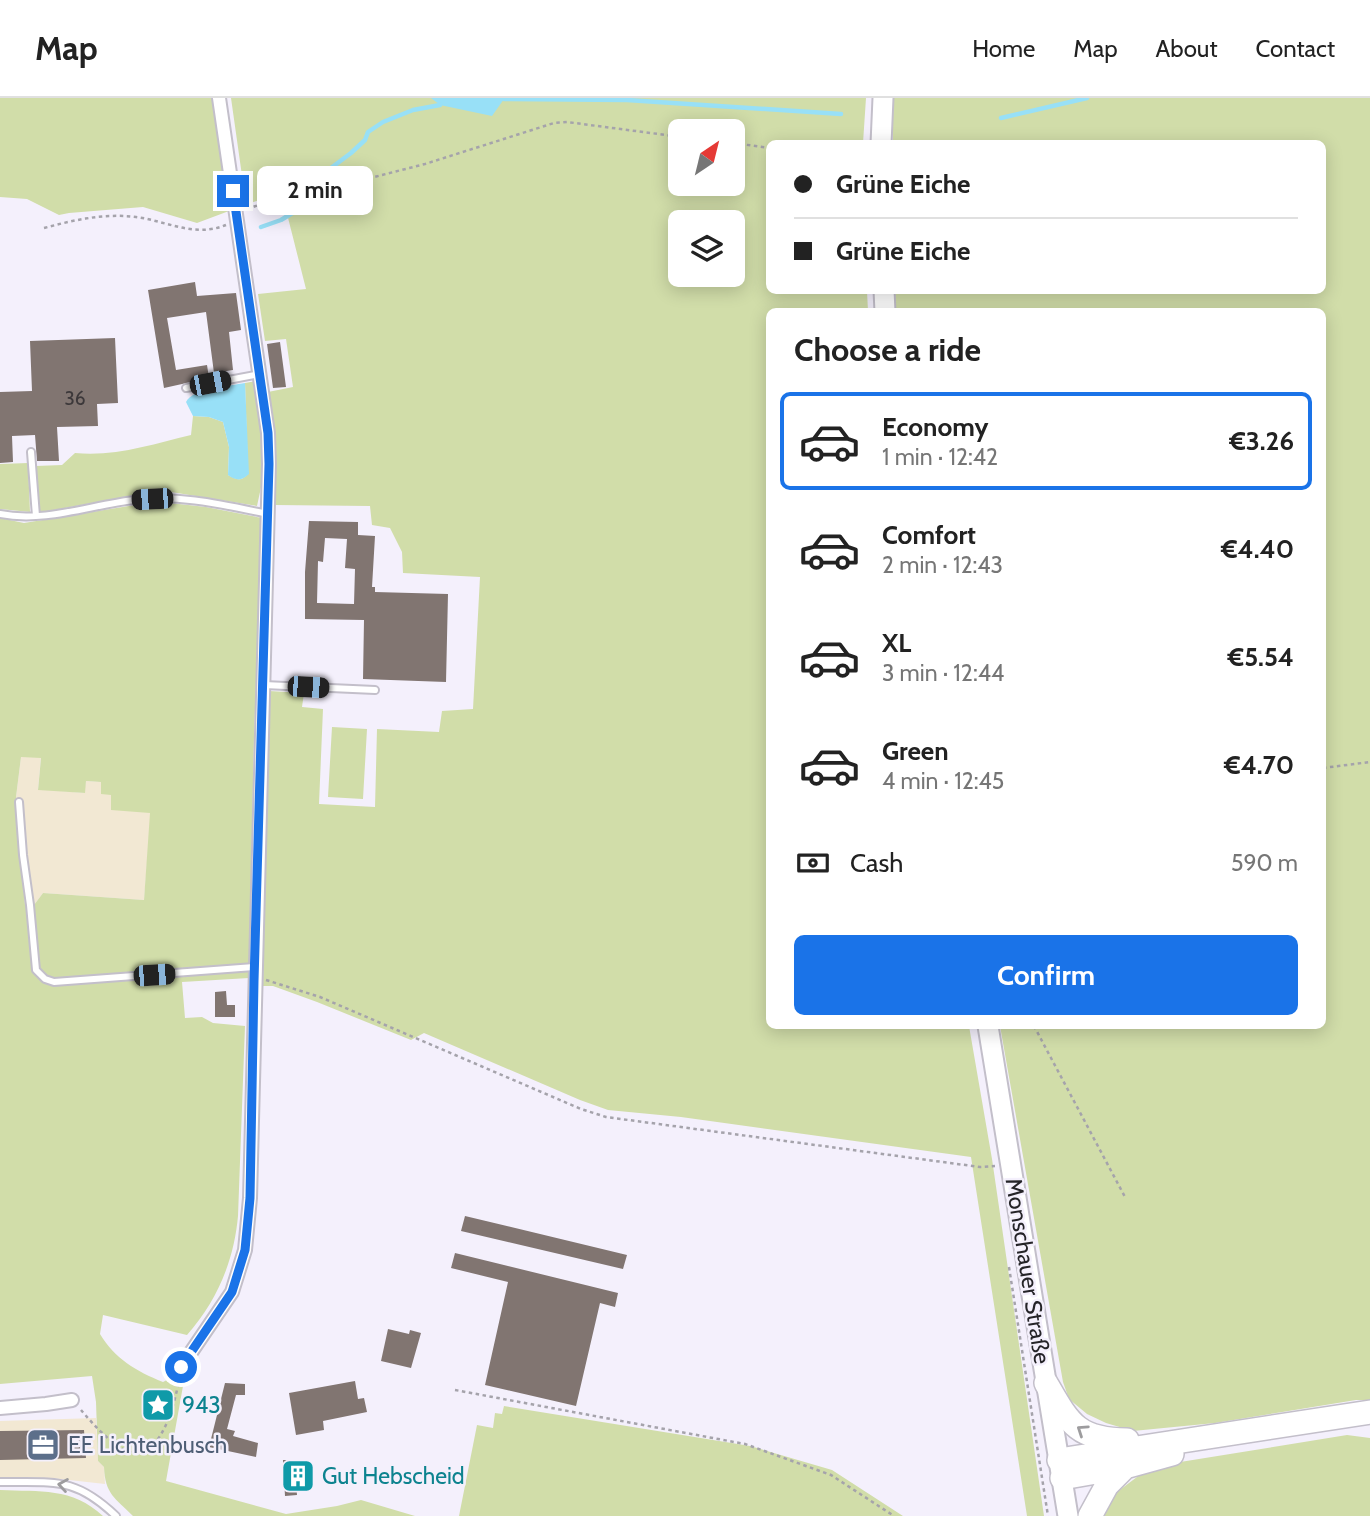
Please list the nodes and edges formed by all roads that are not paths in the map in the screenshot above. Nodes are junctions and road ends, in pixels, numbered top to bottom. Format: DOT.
graph roads {
  1 [pos="219,98"];
  2 [pos="883,98"];
  3 [pos="881,140"];
  4 [pos="260,374"];
  5 [pos="186,388"];
  6 [pos="31,452"];
  7 [pos="0,514"];
  8 [pos="268,514"];
  9 [pos="36,516"];
  10 [pos="262,685"];
  11 [pos="376,690"];
  12 [pos="19,802"];
  13 [pos="254,974"];
  14 [pos="988,1029"];
  15 [pos="181,1367"];
  16 [pos="1046,1383"];
  17 [pos="72,1400"];
  18 [pos="0,1408"];
  19 [pos="1370,1412"];
  20 [pos="1370,1428"];
  21 [pos="1172,1441"];
  22 [pos="1125,1467"];
  23 [pos="1060,1469"];
  24 [pos="0,1482"];
  25 [pos="116,1516"];
  26 [pos="1068,1516"];
  27 [pos="1090,1516"];
  1 -- 4 [label="street"];
  2 -- 3 [label="main road"];
  4 -- 5 [label="lane"];
  4 -- 8 [label="street"];
  6 -- 9 [label="lane"];
  7 -- 9 [label="lane"];
  8 -- 9 [label="lane"];
  8 -- 10 [label="street"];
  10 -- 11 [label="lane"];
  10 -- 13 [label="street"];
  12 -- 13 [label="lane"];
  13 -- 15 [label="street"];
  14 -- 16 [label="main road, Monschauer Straße"];
  21 -- 16 [label="highway, one-way"];
  16 -- 23 [label="main road, Monschauer Straße"];
  17 -- 18 [label="street"];
  19 -- 21 [label="highway"];
  20 -- 22 [label="highway"];
  21 -- 23 [label="highway"];
  22 -- 23 [label="highway"];
  22 -- 27 [label="highway"];
  23 -- 26 [label="main road, Monschauer Straße"];
  25 -- 24 [label="lane, one-way"];
}
